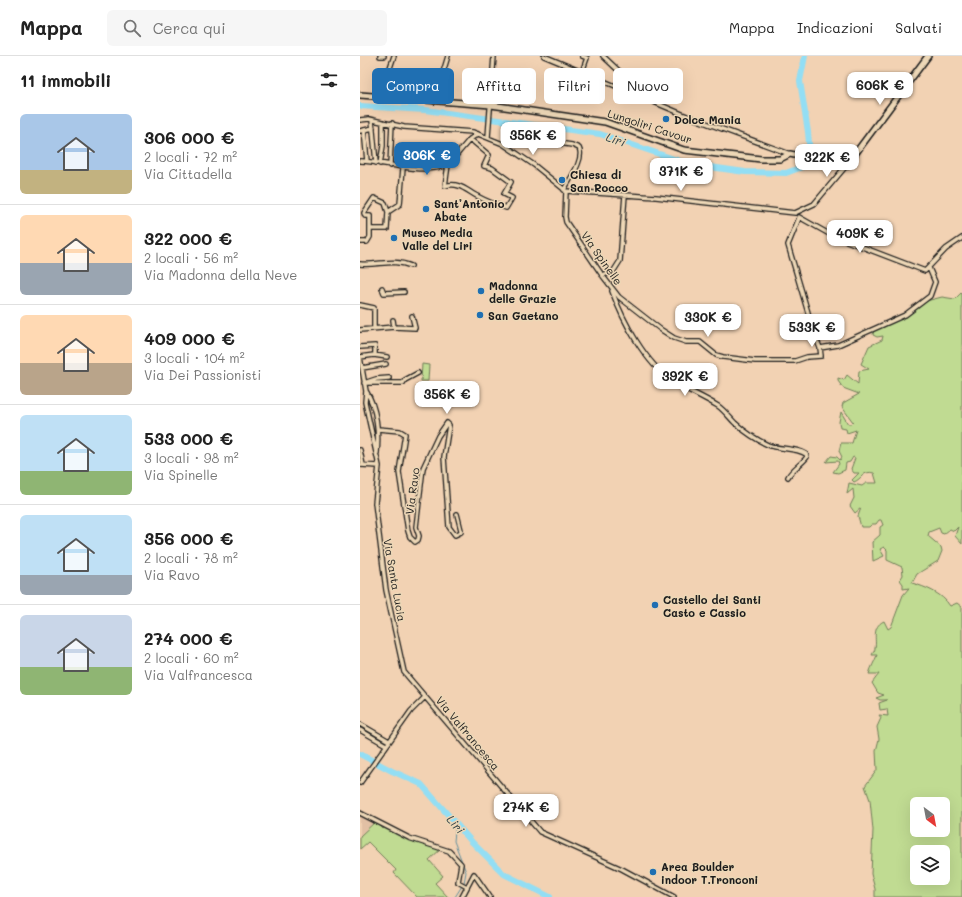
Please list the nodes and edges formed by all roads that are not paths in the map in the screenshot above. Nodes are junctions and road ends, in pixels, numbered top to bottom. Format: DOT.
graph roads {
  1 [pos="380,56"];
  2 [pos="384,56"];
  3 [pos="394,56"];
  4 [pos="448,56"];
  5 [pos="494,56"];
  6 [pos="544,56"];
  7 [pos="582,56"];
  8 [pos="603,56"];
  9 [pos="928,56"];
  10 [pos="390,68"];
  11 [pos="444,68"];
  12 [pos="572,68"];
  13 [pos="583,68"];
  14 [pos="616,68"];
  15 [pos="360,95"];
  16 [pos="372,96"];
  17 [pos="454,103"];
  18 [pos="658,104"];
  19 [pos="491,105"];
  20 [pos="360,120"];
  21 [pos="372,120"];
  22 [pos="383,122"];
  23 [pos="392,124"];
  24 [pos="373,128"];
  25 [pos="362,131"];
  26 [pos="478,134"];
  27 [pos="516,137"];
  28 [pos="490,138"];
  29 [pos="470,139"];
  30 [pos="365,145"];
  31 [pos="360,146"];
  32 [pos="792,154"];
  33 [pos="360,161"];
  34 [pos="367,161"];
  35 [pos="378,163"];
  36 [pos="448,165"];
  37 [pos="390,166"];
  38 [pos="846,166"];
  39 [pos="403,168"];
  40 [pos="565,190"];
  41 [pos="624,196"];
  42 [pos="388,212"];
  43 [pos="795,214"];
  44 [pos="799,218"];
  45 [pos="370,229"];
  46 [pos="962,238"];
  47 [pos="360,242"];
  48 [pos="360,264"];
  49 [pos="411,266"];
  50 [pos="929,268"];
  51 [pos="602,275"];
  52 [pos="382,288"];
  53 [pos="611,288"];
  54 [pos="404,292"];
  55 [pos="360,305"];
  56 [pos="412,316"];
  57 [pos="393,320"];
  58 [pos="394,327"];
  59 [pos="374,328"];
  60 [pos="360,330"];
  61 [pos="360,348"];
  62 [pos="820,348"];
  63 [pos="375,355"];
  64 [pos="388,357"];
  65 [pos="360,358"];
  66 [pos="386,364"];
  67 [pos="362,368"];
  68 [pos="418,373"];
  69 [pos="388,378"];
  70 [pos="364,383"];
  71 [pos="360,391"];
  72 [pos="366,391"];
  73 [pos="378,430"];
  74 [pos="360,450"];
  75 [pos="377,458"];
  76 [pos="361,465"];
  77 [pos="379,466"];
  78 [pos="788,477"];
  79 [pos="457,514"];
  80 [pos="425,697"];
  81 [pos="360,724"];
  82 [pos="360,730"];
  83 [pos="389,741"];
  84 [pos="386,745"];
  85 [pos="361,780"];
  86 [pos="360,813"];
  87 [pos="466,887"];
  88 [pos="462,897"];
  89 [pos="490,897"];
  90 [pos="674,897"];
  1 -- 2 [label="street"];
  3 -- 10 [label="street"];
  4 -- 11 [label="street"];
  5 -- 19 [label="street"];
  6 -- 12 [label="street"];
  7 -- 13 [label="street"];
  8 -- 14 [label="street"];
  9 -- 38 [label="street"];
  15 -- 16 [label="street, Lungoliri Cavour"];
  17 -- 19 [label="street, Lungoliri Cavour"];
  18 -- 32 [label="street"];
  19 -- 28 [label="street"];
  19 -- 32 [label="street, Lungoliri Cavour"];
  20 -- 21 [label="street"];
  21 -- 22 [label="street"];
  21 -- 24 [label="street"];
  22 -- 23 [label="street"];
  22 -- 35 [label="street"];
  23 -- 26 [label="street"];
  23 -- 37 [label="street"];
  24 -- 25 [label="street"];
  24 -- 35 [label="street"];
  25 -- 30 [label="street"];
  26 -- 28 [label="street"];
  26 -- 29 [label="street"];
  27 -- 40 [label="street"];
  28 -- 40 [label="street"];
  29 -- 36 [label="street"];
  29 -- 36 [label="street"];
  30 -- 31 [label="street"];
  30 -- 34 [label="street"];
  32 -- 38 [label="street"];
  33 -- 34 [label="street"];
  34 -- 35 [label="street"];
  35 -- 37 [label="street"];
  36 -- 39 [label="street"];
  37 -- 39 [label="street"];
  38 -- 43 [label="street"];
  39 -- 42 [label="street"];
  40 -- 41 [label="street"];
  40 -- 51 [label="street, Via Spinelle"];
  41 -- 43 [label="street"];
  41 -- 51 [label="street"];
  42 -- 45 [label="street"];
  42 -- 45 [label="street"];
  43 -- 44 [label="street"];
  44 -- 50 [label="street"];
  44 -- 62 [label="street"];
  45 -- 47 [label="street"];
  46 -- 50 [label="street"];
  48 -- 49 [label="street"];
  50 -- 62 [label="street, Via Spinelle"];
  51 -- 53 [label="street, Via Spinelle"];
  52 -- 54 [label="street"];
  53 -- 62 [label="street, Via Spinelle"];
  53 -- 78 [label="street"];
  55 -- 59 [label="street"];
  56 -- 58 [label="street"];
  57 -- 58 [label="street"];
  58 -- 59 [label="street"];
  59 -- 60 [label="street"];
  61 -- 63 [label="street"];
  63 -- 64 [label="street"];
  63 -- 65 [label="street"];
  65 -- 67 [label="street"];
  66 -- 67 [label="street"];
  67 -- 70 [label="street"];
  68 -- 70 [label="street"];
  69 -- 70 [label="street"];
  70 -- 72 [label="street"];
  71 -- 72 [label="street"];
  72 -- 73 [label="street"];
  72 -- 75 [label="street"];
  73 -- 75 [label="street"];
  73 -- 79 [label="street, Via Ravo"];
  74 -- 76 [label="street"];
  75 -- 77 [label="street, Via Santa Lucia"];
  76 -- 77 [label="street"];
  77 -- 80 [label="street, Via Santa Lucia"];
  80 -- 83 [label="street"];
  80 -- 90 [label="street, Via Valfrancesca"];
  81 -- 83 [label="street"];
  82 -- 84 [label="street"];
  83 -- 84 [label="street"];
  84 -- 85 [label="street"];
  86 -- 87 [label="street"];
  87 -- 88 [label="street"];
  87 -- 89 [label="street"];
}
